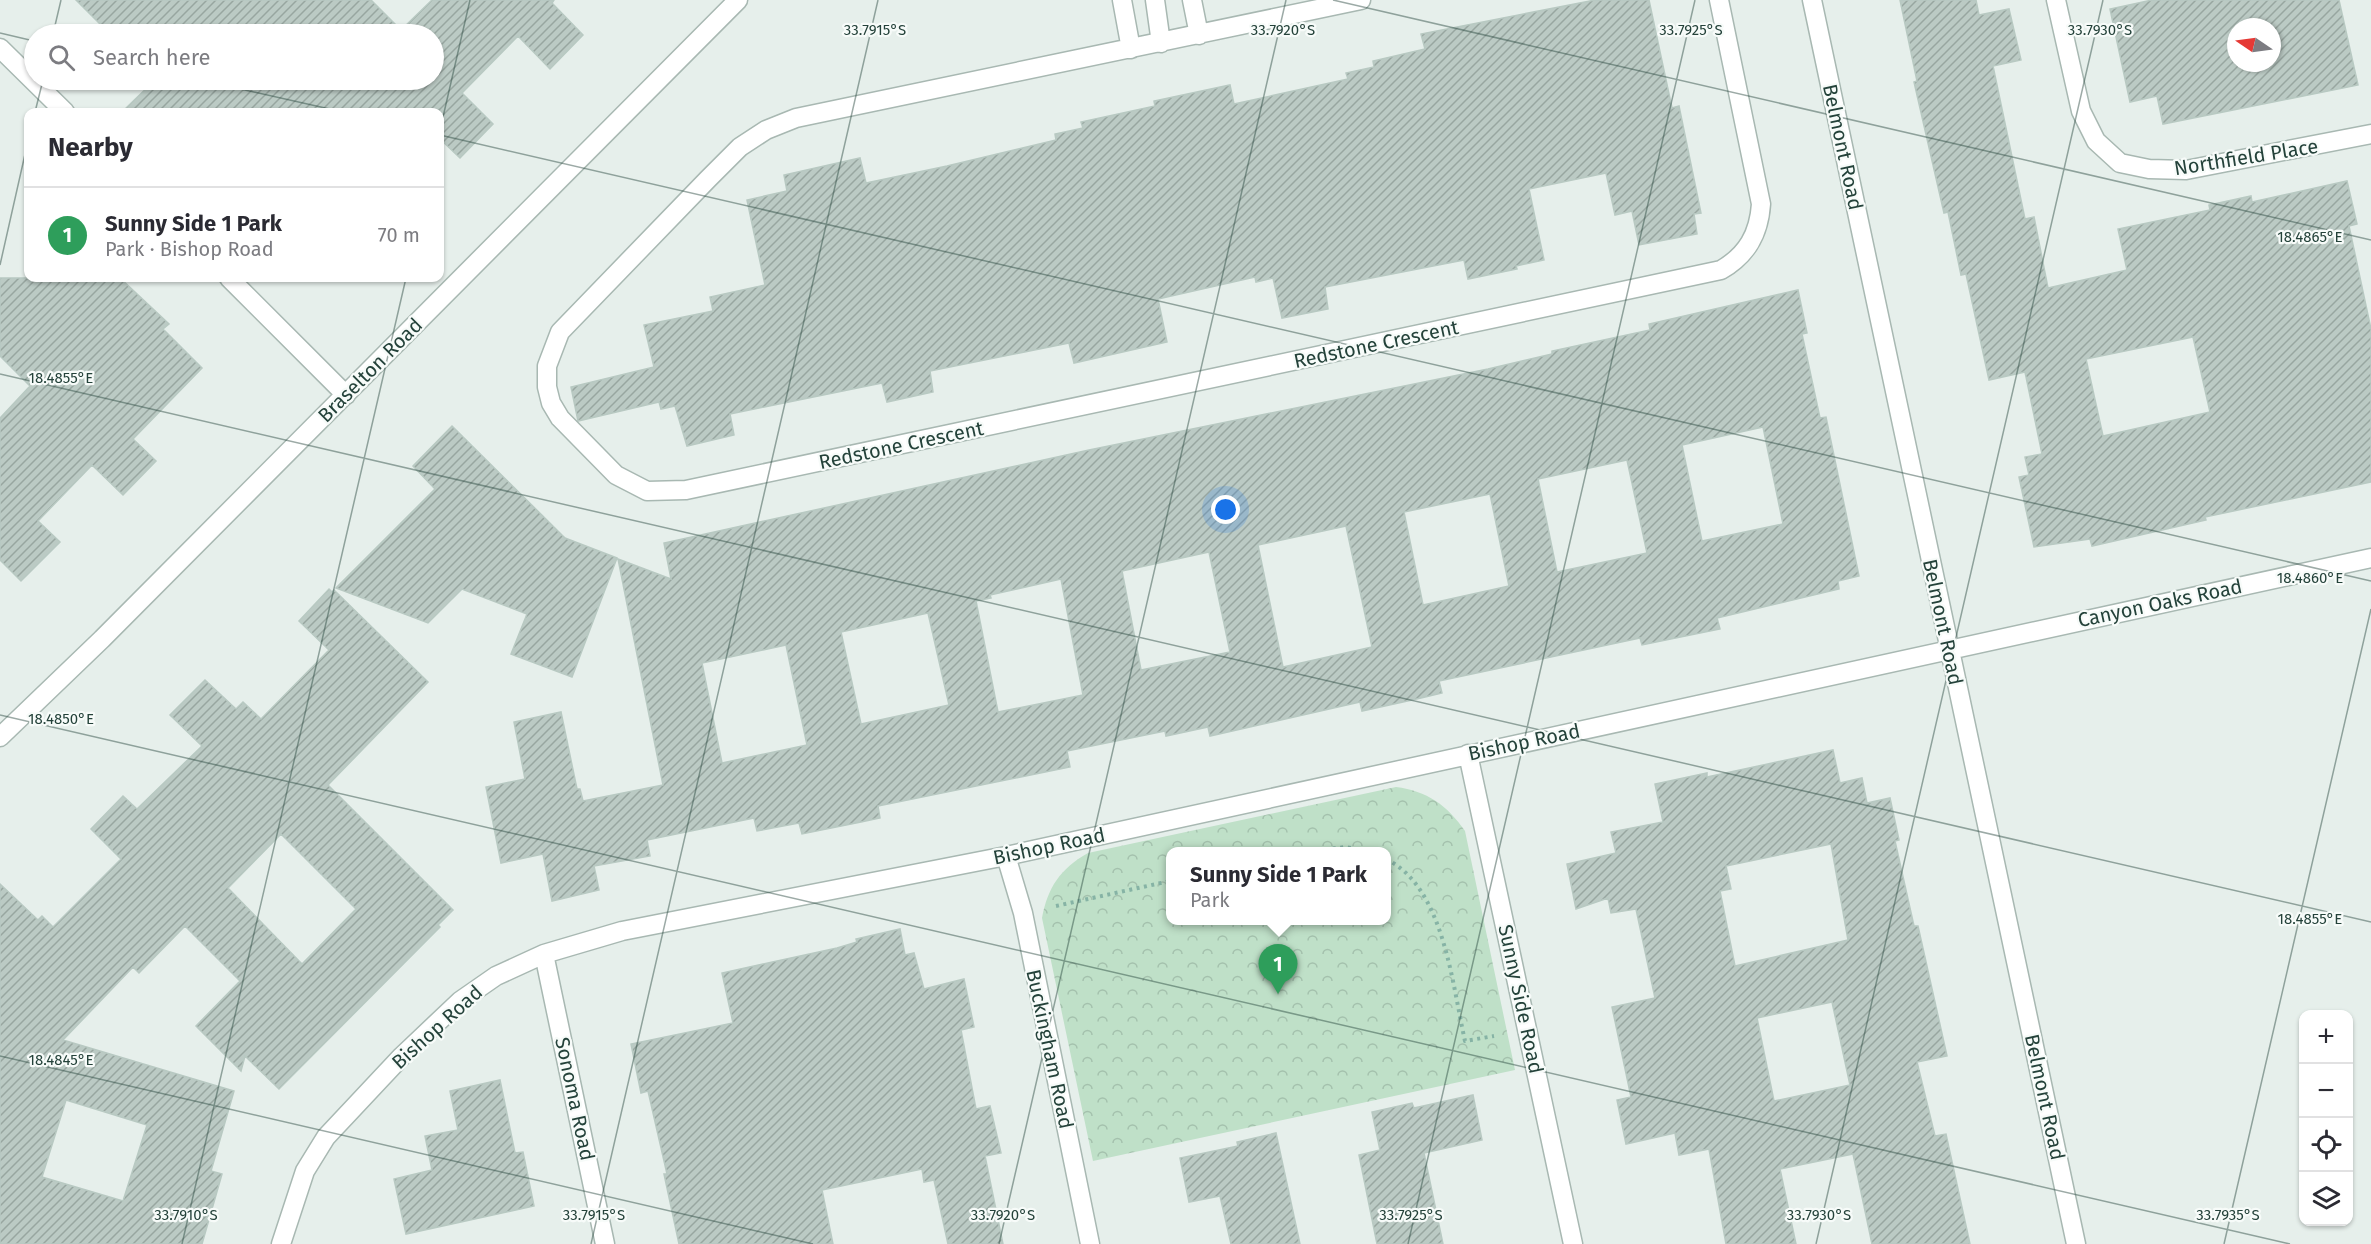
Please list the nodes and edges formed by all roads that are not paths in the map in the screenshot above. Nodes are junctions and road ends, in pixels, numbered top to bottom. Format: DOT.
graph roads {
  1 [pos="738,0"];
  2 [pos="1122,0"];
  3 [pos="1155,0"];
  4 [pos="1192,0"];
  5 [pos="1361,0"];
  6 [pos="1719,0"];
  7 [pos="1812,0"];
  8 [pos="2056,0"];
  9 [pos="1199,35"];
  10 [pos="1161,43"];
  11 [pos="0,48"];
  12 [pos="1131,49"];
  13 [pos="24,72"];
  14 [pos="43,90"];
  15 [pos="61,108"];
  16 [pos="2371,134"];
  17 [pos="233,282"];
  18 [pos="346,395"];
  19 [pos="2371,558"];
  20 [pos="1949,648"];
  21 [pos="2,730"];
  22 [pos="1468,754"];
  23 [pos="1006,856"];
  24 [pos="544,954"];
  25 [pos="281,1244"];
  26 [pos="605,1244"];
  27 [pos="1090,1244"];
  28 [pos="1573,1244"];
  29 [pos="2076,1244"];
  1 -- 18 [label="street, Braselton Road"];
  2 -- 12 [label="street"];
  3 -- 10 [label="street"];
  4 -- 9 [label="street"];
  5 -- 9 [label="street, Redstone Crescent"];
  6 -- 12 [label="street, Redstone Crescent"];
  7 -- 20 [label="street, Belmont Road"];
  8 -- 16 [label="street, Northfield Place"];
  9 -- 10 [label="street, Redstone Crescent"];
  10 -- 12 [label="street, Redstone Crescent"];
  11 -- 13 [label="street"];
  14 -- 15 [label="street"];
  17 -- 18 [label="street"];
  18 -- 21 [label="street, Braselton Road"];
  19 -- 20 [label="street, Canyon Oaks Road"];
  20 -- 22 [label="street, Bishop Road"];
  20 -- 29 [label="street, Belmont Road"];
  22 -- 23 [label="street, Bishop Road"];
  22 -- 28 [label="street, Sunny Side Road"];
  23 -- 24 [label="street, Bishop Road"];
  23 -- 27 [label="street, Buckingham Road"];
  24 -- 25 [label="street, Bishop Road"];
  24 -- 26 [label="street, Sonoma Road"];
}
